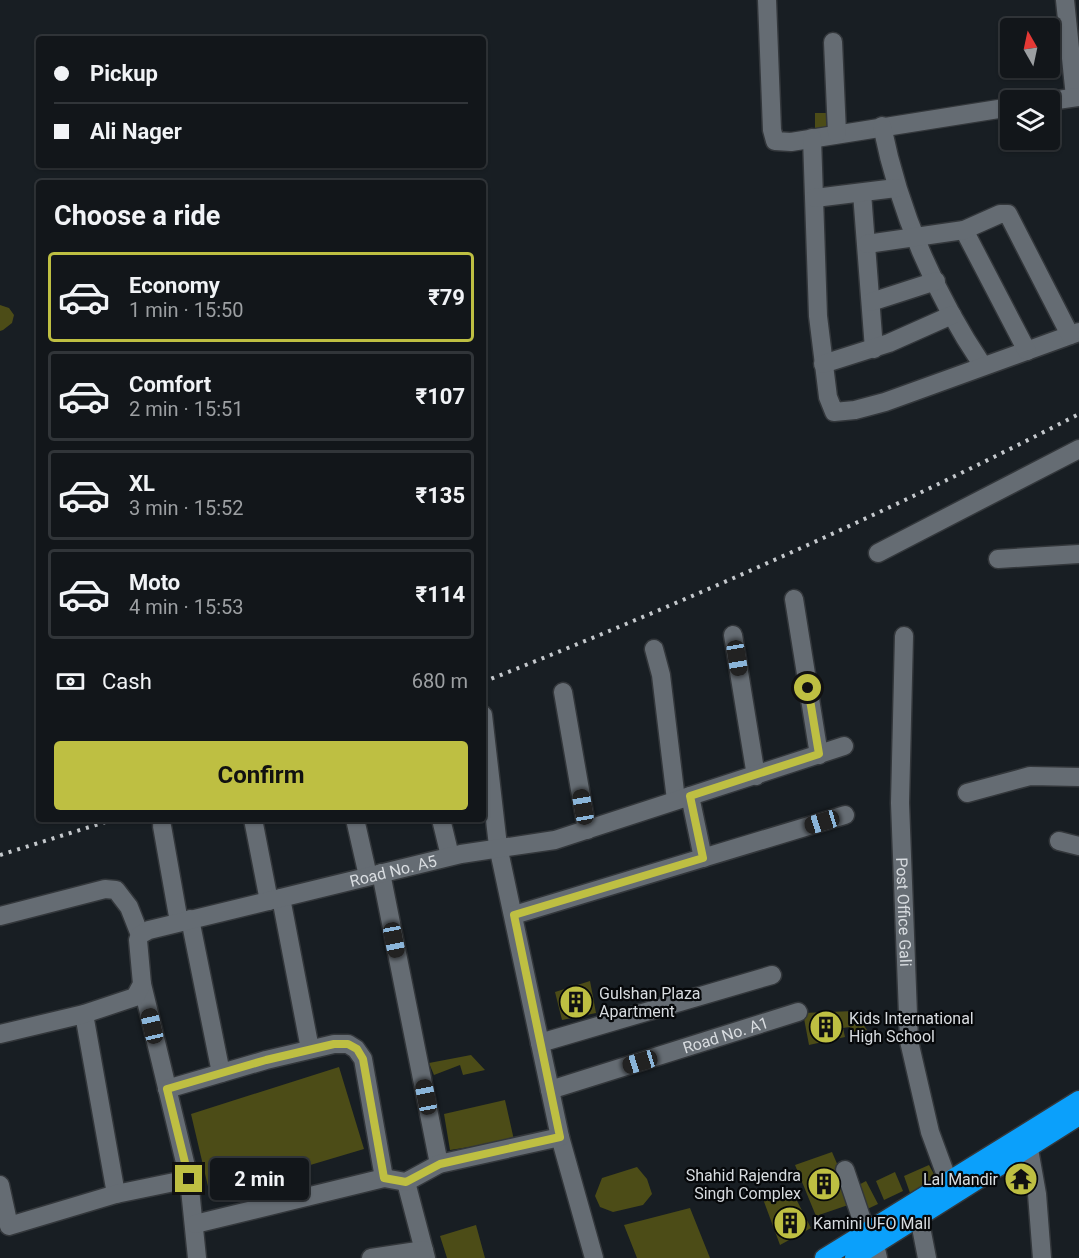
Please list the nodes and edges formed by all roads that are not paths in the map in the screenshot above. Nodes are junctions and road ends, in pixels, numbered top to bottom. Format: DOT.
graph roads {
  1 [pos="766,0"];
  2 [pos="1065,0"];
  3 [pos="833,42"];
  4 [pos="1077,97"];
  5 [pos="1060,100"];
  6 [pos="1000,109"];
  7 [pos="882,126"];
  8 [pos="837,133"];
  9 [pos="812,138"];
  10 [pos="896,188"];
  11 [pos="862,193"];
  12 [pos="815,198"];
  13 [pos="964,230"];
  14 [pos="916,237"];
  15 [pos="867,244"];
  16 [pos="936,281"];
  17 [pos="871,302"];
  18 [pos="952,315"];
  19 [pos="1075,333"];
  20 [pos="874,349"];
  21 [pos="1027,351"];
  22 [pos="823,364"];
  23 [pos="983,366"];
  24 [pos="1079,449"];
  25 [pos="878,553"];
  26 [pos="1079,554"];
  27 [pos="998,559"];
  28 [pos="794,599"];
  29 [pos="733,635"];
  30 [pos="904,636"];
  31 [pos="654,649"];
  32 [pos="563,692"];
  33 [pos="486,741"];
  34 [pos="844,746"];
  35 [pos="819,754"];
  36 [pos="756,776"];
  37 [pos="1079,777"];
  38 [pos="967,793"];
  39 [pos="683,798"];
  40 [pos="845,815"];
  41 [pos="254,822"];
  42 [pos="356,822"];
  43 [pos="442,822"];
  44 [pos="162,826"];
  45 [pos="587,831"];
  46 [pos="1059,841"];
  47 [pos="498,846"];
  48 [pos="1079,846"];
  49 [pos="450,856"];
  50 [pos="703,858"];
  51 [pos="374,875"];
  52 [pos="275,900"];
  53 [pos="514,915"];
  54 [pos="0,916"];
  55 [pos="185,921"];
  56 [pos="140,935"];
  57 [pos="772,975"];
  58 [pos="142,984"];
  59 [pos="798,1012"];
  60 [pos="84,1014"];
  61 [pos="0,1034"];
  62 [pos="540,1043"];
  63 [pos="309,1050"];
  64 [pos="221,1073"];
  65 [pos="167,1089"];
  66 [pos="550,1090"];
  67 [pos="1079,1100"];
  68 [pos="1079,1116"];
  69 [pos="560,1137"];
  70 [pos="1029,1149"];
  71 [pos="440,1164"];
  72 [pos="845,1170"];
  73 [pos="384,1178"];
  74 [pos="189,1179"];
  75 [pos="948,1181"];
  76 [pos="406,1182"];
  77 [pos="0,1185"];
  78 [pos="116,1194"];
  79 [pos="919,1217"];
  80 [pos="195,1224"];
  81 [pos="4,1227"];
  82 [pos="873,1245"];
  83 [pos="425,1254"];
  84 [pos="197,1258"];
  85 [pos="371,1258"];
  86 [pos="594,1258"];
  87 [pos="824,1258"];
  88 [pos="854,1258"];
  89 [pos="927,1258"];
  90 [pos="1042,1258"];
  1 -- 9 [label="street"];
  2 -- 4 [label="street"];
  3 -- 8 [label="street"];
  4 -- 5 [label="street"];
  6 -- 7 [label="street"];
  7 -- 8 [label="street"];
  7 -- 10 [label="street"];
  8 -- 9 [label="street"];
  9 -- 12 [label="street"];
  10 -- 11 [label="street"];
  10 -- 14 [label="street"];
  11 -- 12 [label="street"];
  11 -- 15 [label="street"];
  12 -- 22 [label="street"];
  13 -- 14 [label="street"];
  13 -- 19 [label="street"];
  13 -- 21 [label="street"];
  14 -- 15 [label="street"];
  14 -- 16 [label="street"];
  15 -- 17 [label="street"];
  16 -- 17 [label="street"];
  16 -- 18 [label="street"];
  17 -- 20 [label="street"];
  18 -- 20 [label="street"];
  18 -- 23 [label="street"];
  19 -- 21 [label="street"];
  20 -- 22 [label="street"];
  21 -- 23 [label="street"];
  22 -- 23 [label="street"];
  24 -- 25 [label="street"];
  26 -- 27 [label="street"];
  28 -- 35 [label="street"];
  29 -- 36 [label="street"];
  30 -- 75 [label="street, Post Office Gali"];
  31 -- 39 [label="street"];
  32 -- 45 [label="street"];
  33 -- 47 [label="street"];
  34 -- 35 [label="street, Road No. A5"];
  35 -- 36 [label="street, Road No. A5"];
  36 -- 39 [label="street, Road No. A5"];
  37 -- 38 [label="street"];
  39 -- 45 [label="street, Road No. A5"];
  39 -- 50 [label="street"];
  40 -- 50 [label="street"];
  41 -- 52 [label="street"];
  42 -- 51 [label="street"];
  43 -- 49 [label="street"];
  44 -- 55 [label="street"];
  45 -- 47 [label="street, Road No. A5"];
  46 -- 48 [label="street"];
  47 -- 49 [label="street, Road No. A5"];
  47 -- 53 [label="street"];
  49 -- 51 [label="street, Road No. A5"];
  50 -- 53 [label="street"];
  51 -- 52 [label="street, Road No. A5"];
  51 -- 71 [label="street"];
  52 -- 55 [label="street, Road No. A5"];
  52 -- 63 [label="street"];
  53 -- 62 [label="street"];
  54 -- 56 [label="street"];
  55 -- 56 [label="street, Road No. A5"];
  55 -- 64 [label="street"];
  56 -- 58 [label="street"];
  57 -- 62 [label="street"];
  58 -- 60 [label="street"];
  58 -- 65 [label="street"];
  59 -- 66 [label="street, Road No. A1"];
  60 -- 61 [label="street"];
  60 -- 78 [label="street"];
  62 -- 66 [label="street"];
  63 -- 64 [label="street"];
  63 -- 73 [label="street"];
  64 -- 65 [label="street"];
  65 -- 74 [label="street"];
  66 -- 69 [label="street"];
  67 -- 75 [label="highway"];
  68 -- 70 [label="highway"];
  69 -- 71 [label="street"];
  69 -- 86 [label="street"];
  70 -- 79 [label="highway"];
  70 -- 90 [label="street"];
  71 -- 76 [label="street"];
  72 -- 82 [label="street"];
  73 -- 76 [label="street"];
  73 -- 80 [label="street"];
  74 -- 78 [label="street"];
  74 -- 80 [label="street"];
  75 -- 82 [label="highway"];
  76 -- 83 [label="street"];
  77 -- 81 [label="street"];
  78 -- 81 [label="street"];
  79 -- 82 [label="highway"];
  79 -- 89 [label="street"];
  80 -- 84 [label="street"];
  82 -- 87 [label="highway"];
  82 -- 88 [label="highway"];
  83 -- 85 [label="street"];
}
